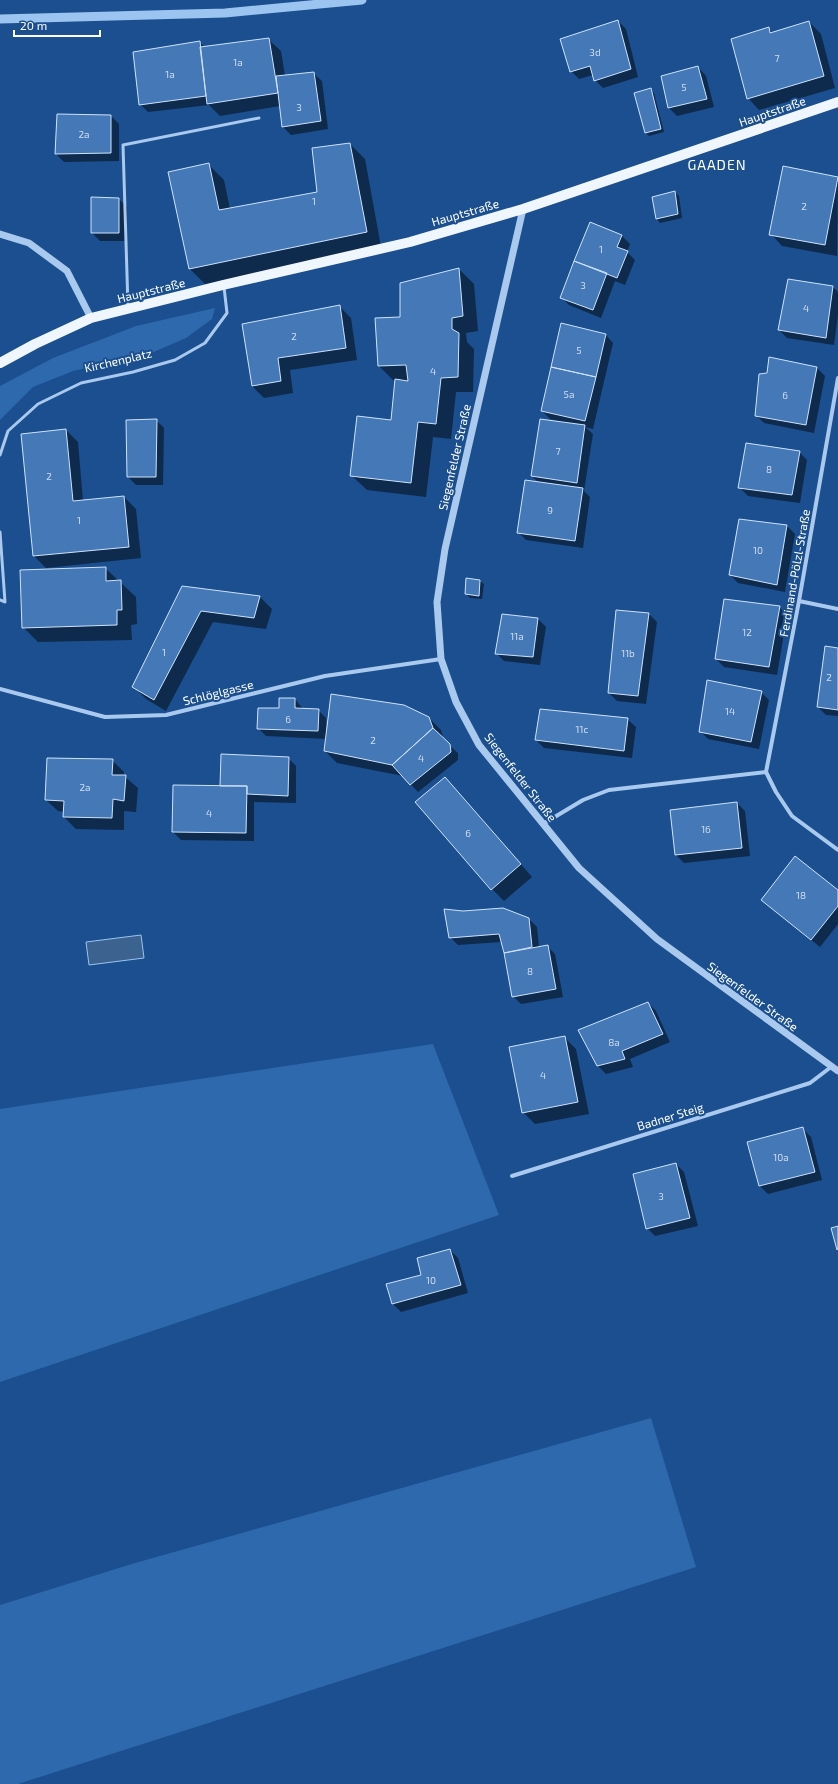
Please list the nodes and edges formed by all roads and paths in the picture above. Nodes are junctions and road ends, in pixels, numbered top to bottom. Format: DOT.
graph roads {
  1 [pos="838,102"];
  2 [pos="259,118"];
  3 [pos="523,209"];
  4 [pos="0,234"];
  5 [pos="223,285"];
  6 [pos="128,309"];
  7 [pos="92,318"];
  8 [pos="0,363"];
  9 [pos="838,378"];
  10 [pos="836,407"];
  11 [pos="0,455"];
  12 [pos="0,532"];
  13 [pos="0,600"];
  14 [pos="799,601"];
  15 [pos="838,609"];
  16 [pos="441,659"];
  17 [pos="0,689"];
  18 [pos="766,772"];
  19 [pos="543,824"];
  20 [pos="838,850"];
  21 [pos="831,1067"];
  22 [pos="838,1071"];
  23 [pos="512,1176"];
  1 -- 3 [label="main road, Hauptstraße"];
  2 -- 6 [label="lane"];
  3 -- 5 [label="main road, Hauptstraße"];
  3 -- 16 [label="street, Siegenfelder Straße"];
  4 -- 7 [label="street"];
  5 -- 6 [label="main road, Hauptstraße"];
  5 -- 11 [label="lane, Kirchenplatz"];
  6 -- 7 [label="main road, Hauptstraße"];
  7 -- 8 [label="main road"];
  9 -- 10 [label="street, Ferdinand-Pölzl-Straße"];
  10 -- 14 [label="street, Ferdinand-Pölzl-Straße"];
  12 -- 13 [label="lane"];
  14 -- 15 [label="street"];
  14 -- 18 [label="street, Ferdinand-Pölzl-Straße"];
  16 -- 17 [label="street, Schlöglgasse"];
  16 -- 19 [label="street, Siegenfelder Straße"];
  18 -- 19 [label="street"];
  18 -- 20 [label="street"];
  19 -- 21 [label="street, Siegenfelder Straße"];
  21 -- 22 [label="street, Siegenfelder Straße"];
  21 -- 23 [label="street, Badner Steig"];
}
